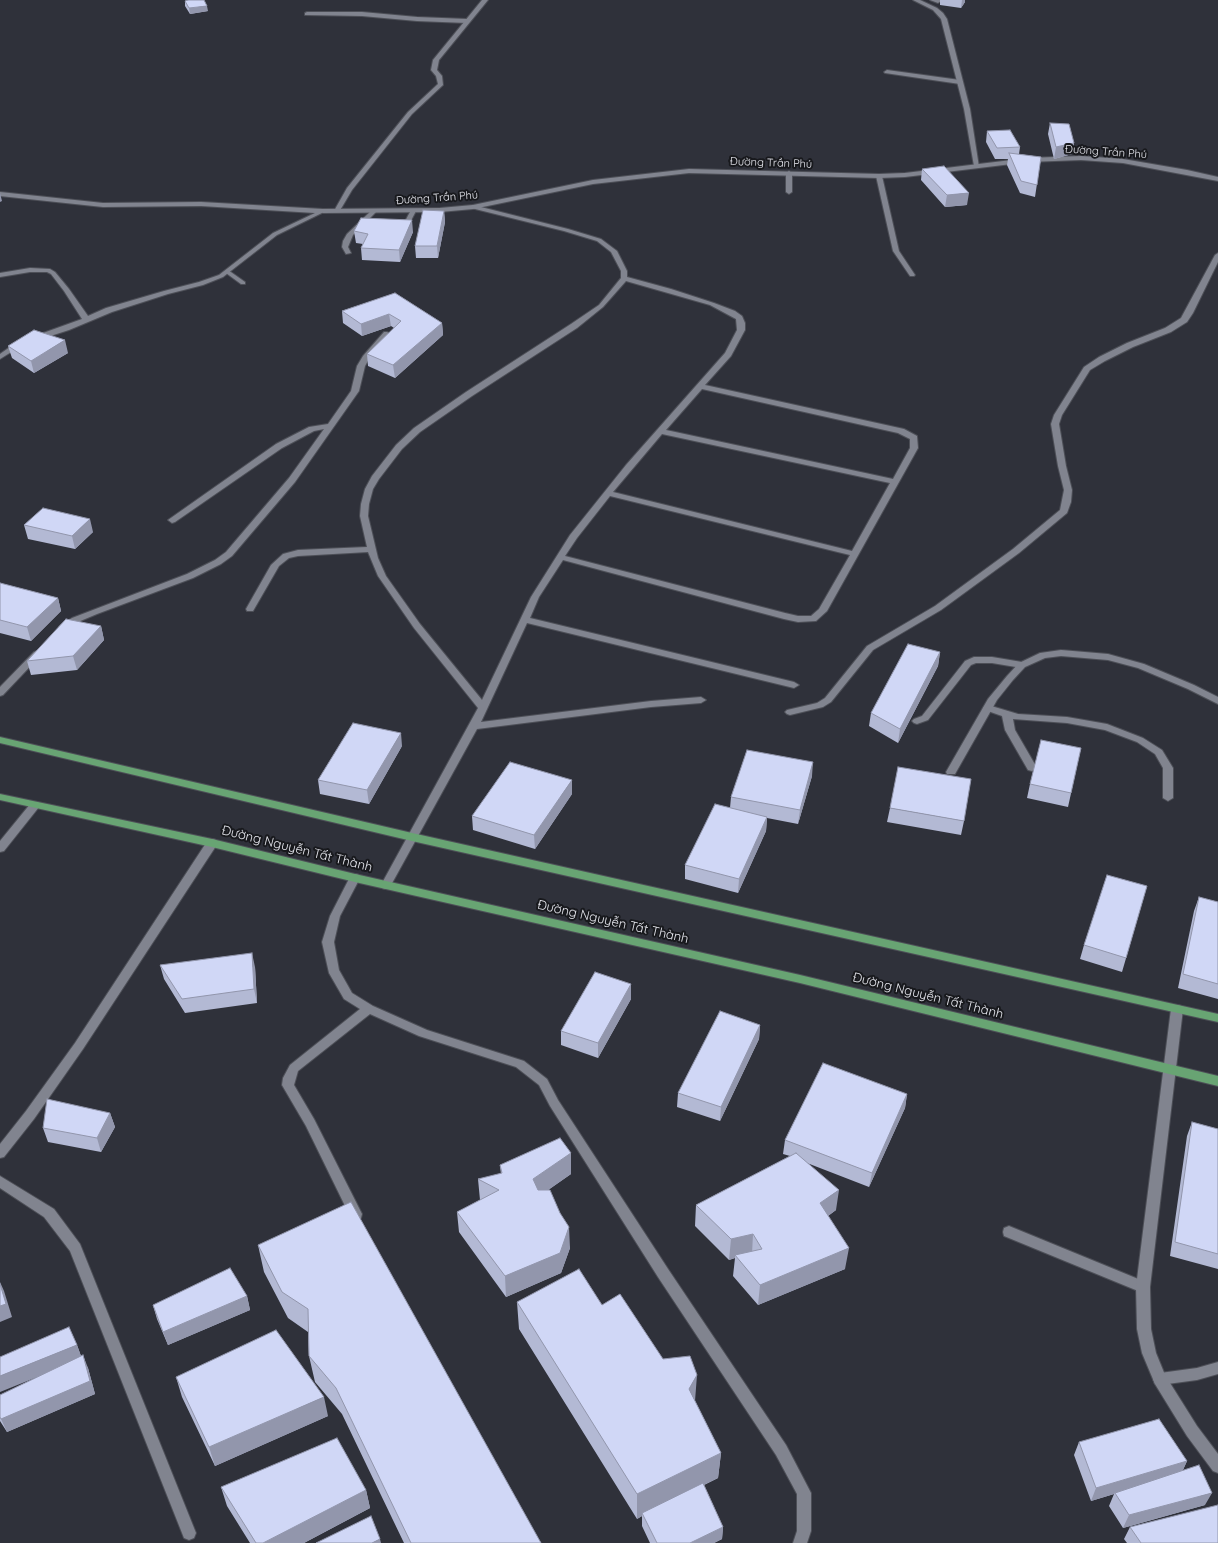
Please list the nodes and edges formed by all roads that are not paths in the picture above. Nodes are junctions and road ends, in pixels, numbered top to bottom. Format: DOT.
graph roads {
  1 [pos="485,0"];
  2 [pos="916,0"];
  3 [pos="422,12"];
  4 [pos="307,14"];
  5 [pos="438,19"];
  6 [pos="467,21"];
  7 [pos="887,72"];
  8 [pos="960,82"];
  9 [pos="977,166"];
  10 [pos="789,173"];
  11 [pos="879,176"];
  12 [pos="1218,179"];
  13 [pos="790,192"];
  14 [pos="0,194"];
  15 [pos="473,207"];
  16 [pos="323,211"];
  17 [pos="337,211"];
  18 [pos="374,211"];
  19 [pos="414,211"];
  20 [pos="404,229"];
  21 [pos="348,253"];
  22 [pos="1218,255"];
  23 [pos="228,272"];
  24 [pos="0,275"];
  25 [pos="912,275"];
  26 [pos="624,278"];
  27 [pos="243,283"];
  28 [pos="86,319"];
  29 [pos="387,334"];
  30 [pos="0,357"];
  31 [pos="700,386"];
  32 [pos="330,426"];
  33 [pos="660,431"];
  34 [pos="895,482"];
  35 [pos="608,494"];
  36 [pos="172,520"];
  37 [pos="372,549"];
  38 [pos="855,554"];
  39 [pos="560,557"];
  40 [pos="250,609"];
  41 [pos="524,619"];
  42 [pos="58,630"];
  43 [pos="44,645"];
  44 [pos="1022,665"];
  45 [pos="794,685"];
  46 [pos="0,693"];
  47 [pos="701,700"];
  48 [pos="1218,701"];
  49 [pos="483,708"];
  50 [pos="988,708"];
  51 [pos="790,712"];
  52 [pos="1007,714"];
  53 [pos="917,721"];
  54 [pos="474,726"];
  55 [pos="0,740"];
  56 [pos="1032,768"];
  57 [pos="951,772"];
  58 [pos="0,797"];
  59 [pos="1168,798"];
  60 [pos="35,805"];
  61 [pos="412,837"];
  62 [pos="212,843"];
  63 [pos="0,848"];
  64 [pos="355,878"];
  65 [pos="386,885"];
  66 [pos="369,1009"];
  67 [pos="1177,1009"];
  68 [pos="1218,1018"];
  69 [pos="1169,1070"];
  70 [pos="1218,1081"];
  71 [pos="0,1153"];
  72 [pos="0,1181"];
  73 [pos="363,1228"];
  74 [pos="1009,1232"];
  75 [pos="1143,1287"];
  76 [pos="1218,1368"];
  77 [pos="1160,1379"];
  78 [pos="1218,1466"];
  79 [pos="189,1533"];
  80 [pos="800,1543"];
  1 -- 6 [label="street"];
  2 -- 8 [label="street"];
  3 -- 5 [label="street"];
  4 -- 5 [label="street"];
  5 -- 6 [label="street"];
  6 -- 17 [label="street"];
  7 -- 8 [label="street"];
  8 -- 9 [label="street"];
  9 -- 11 [label="street, Đường Trần Phú"];
  9 -- 12 [label="street, Đường Trần Phú"];
  10 -- 11 [label="street, Đường Trần Phú"];
  10 -- 13 [label="street"];
  10 -- 15 [label="street, Đường Trần Phú"];
  11 -- 25 [label="street"];
  14 -- 16 [label="street, Đường Trần Phú"];
  15 -- 19 [label="street, Đường Trần Phú"];
  15 -- 26 [label="street"];
  16 -- 17 [label="street, Đường Trần Phú"];
  16 -- 23 [label="street"];
  17 -- 18 [label="street, Đường Trần Phú"];
  18 -- 19 [label="street, Đường Trần Phú"];
  18 -- 21 [label="street"];
  19 -- 20 [label="street"];
  22 -- 51 [label="street"];
  23 -- 27 [label="street"];
  23 -- 28 [label="street"];
  24 -- 28 [label="street"];
  26 -- 31 [label="street"];
  26 -- 37 [label="street"];
  28 -- 30 [label="street"];
  29 -- 32 [label="street"];
  31 -- 33 [label="street"];
  31 -- 34 [label="street"];
  32 -- 36 [label="street"];
  32 -- 42 [label="street"];
  33 -- 34 [label="street"];
  33 -- 35 [label="street"];
  34 -- 38 [label="street"];
  35 -- 38 [label="street"];
  35 -- 39 [label="street"];
  37 -- 40 [label="street"];
  37 -- 49 [label="street"];
  38 -- 39 [label="street"];
  39 -- 41 [label="street"];
  41 -- 45 [label="street"];
  41 -- 49 [label="street"];
  43 -- 46 [label="street"];
  44 -- 48 [label="street"];
  44 -- 50 [label="street"];
  44 -- 53 [label="street"];
  47 -- 54 [label="street"];
  49 -- 54 [label="street"];
  50 -- 52 [label="street"];
  50 -- 57 [label="street"];
  52 -- 56 [label="street"];
  52 -- 59 [label="street"];
  54 -- 61 [label="street"];
  55 -- 61 [label="main road"];
  58 -- 60 [label="main road, Đường Nguyễn Tất Thành"];
  60 -- 62 [label="main road, Đường Nguyễn Tất Thành"];
  60 -- 63 [label="street"];
  61 -- 65 [label="street"];
  61 -- 67 [label="main road"];
  62 -- 64 [label="main road, Đường Nguyễn Tất Thành"];
  62 -- 71 [label="street"];
  64 -- 65 [label="main road, Đường Nguyễn Tất Thành"];
  64 -- 66 [label="street"];
  65 -- 69 [label="main road, Đường Nguyễn Tất Thành"];
  66 -- 73 [label="street"];
  66 -- 80 [label="street"];
  67 -- 68 [label="main road"];
  67 -- 69 [label="street"];
  69 -- 70 [label="main road, Đường Nguyễn Tất Thành"];
  69 -- 75 [label="street"];
  72 -- 79 [label="street"];
  74 -- 75 [label="street"];
  75 -- 77 [label="street"];
  76 -- 77 [label="street"];
  77 -- 78 [label="street"];
}
